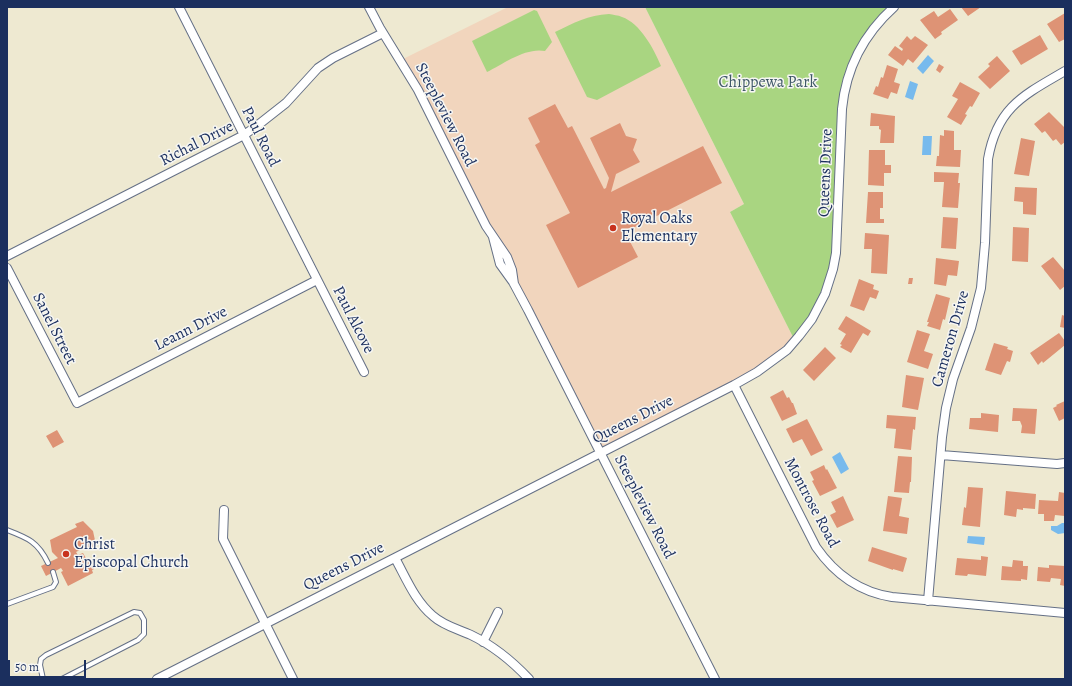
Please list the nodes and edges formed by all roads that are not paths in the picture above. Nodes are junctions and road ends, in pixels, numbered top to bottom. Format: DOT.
graph roads {
  1 [pos="178,7"];
  2 [pos="369,7"];
  3 [pos="894,7"];
  4 [pos="383,33"];
  5 [pos="1065,71"];
  6 [pos="244,135"];
  7 [pos="7,256"];
  8 [pos="7,268"];
  9 [pos="317,280"];
  10 [pos="364,372"];
  11 [pos="734,385"];
  12 [pos="77,403"];
  13 [pos="600,452"];
  14 [pos="941,454"];
  15 [pos="1065,463"];
  16 [pos="224,510"];
  17 [pos="7,530"];
  18 [pos="395,558"];
  19 [pos="48,563"];
  20 [pos="53,572"];
  21 [pos="928,601"];
  22 [pos="7,604"];
  23 [pos="498,612"];
  24 [pos="1065,613"];
  25 [pos="265,623"];
  26 [pos="483,642"];
  27 [pos="43,679"];
  28 [pos="62,679"];
  29 [pos="157,679"];
  30 [pos="293,679"];
  31 [pos="529,679"];
  32 [pos="715,679"];
  1 -- 6 [label="street, Paul Road"];
  2 -- 4 [label="street, Steepleview Road"];
  3 -- 11 [label="street, Queens Drive"];
  4 -- 6 [label="street, Richal Drive"];
  4 -- 13 [label="street, Steepleview Road"];
  5 -- 14 [label="street, Cameron Drive"];
  6 -- 7 [label="street, Richal Drive"];
  6 -- 9 [label="street, Paul Road"];
  8 -- 12 [label="street, Sanel Street"];
  9 -- 10 [label="street, Paul Alcove"];
  9 -- 12 [label="street, Leann Drive"];
  11 -- 13 [label="street, Queens Drive"];
  11 -- 21 [label="street, Montrose Road"];
  13 -- 18 [label="street, Queens Drive"];
  13 -- 32 [label="street, Steepleview Road"];
  14 -- 15 [label="street"];
  14 -- 21 [label="street, Cameron Drive"];
  16 -- 25 [label="street"];
  17 -- 19 [label="lane"];
  18 -- 25 [label="street, Queens Drive"];
  18 -- 26 [label="street"];
  20 -- 22 [label="lane"];
  21 -- 24 [label="street, Montrose Road"];
  23 -- 26 [label="street"];
  25 -- 29 [label="street, Queens Drive"];
  25 -- 30 [label="street"];
  26 -- 31 [label="street"];
  27 -- 28 [label="lane"];
}
